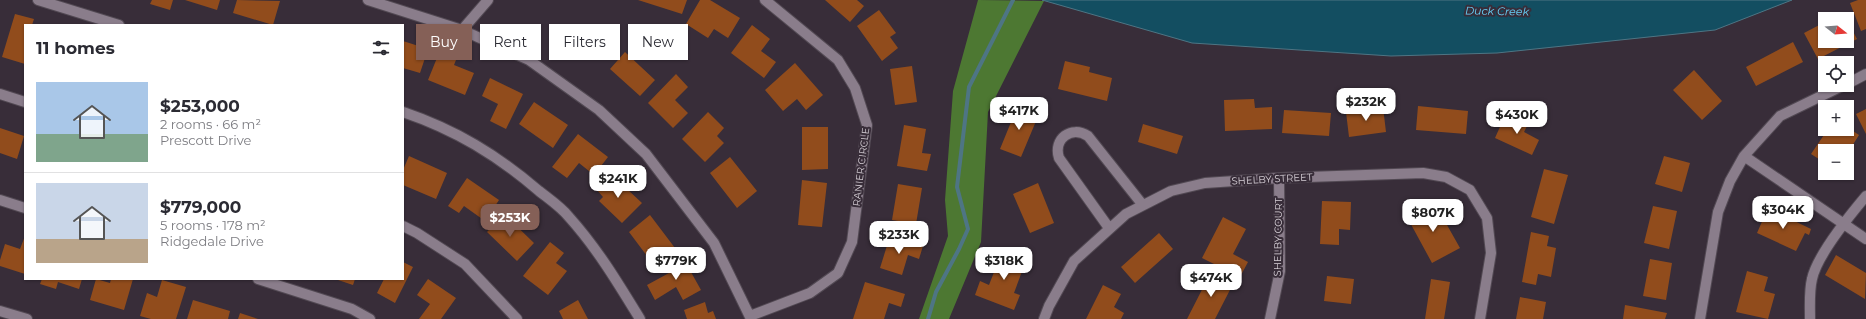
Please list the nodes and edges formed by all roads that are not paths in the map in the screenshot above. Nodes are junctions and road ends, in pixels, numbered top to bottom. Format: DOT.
graph roads {
  1 [pos="38,0"];
  2 [pos="368,0"];
  3 [pos="488,0"];
  4 [pos="765,0"];
  5 [pos="117,24"];
  6 [pos="443,24"];
  7 [pos="467,24"];
  8 [pos="472,34"];
  9 [pos="1866,74"];
  10 [pos="1854,80"];
  11 [pos="1830,92"];
  12 [pos="0,94"];
  13 [pos="24,102"];
  14 [pos="404,112"];
  15 [pos="1744,156"];
  16 [pos="1279,178"];
  17 [pos="1866,196"];
  18 [pos="0,200"];
  19 [pos="1142,204"];
  20 [pos="24,208"];
  21 [pos="1843,224"];
  22 [pos="404,226"];
  23 [pos="1109,228"];
  24 [pos="1866,239"];
  25 [pos="261,280"];
  26 [pos="0,310"];
  27 [pos="750,318"];
  28 [pos="27,319"];
  29 [pos="370,319"];
  30 [pos="517,319"];
  31 [pos="640,319"];
  32 [pos="1044,319"];
  33 [pos="1270,319"];
  34 [pos="1480,319"];
  35 [pos="1700,319"];
  36 [pos="1810,319"];
  1 -- 5 [label="street"];
  2 -- 6 [label="street"];
  3 -- 7 [label="street"];
  4 -- 27 [label="street, RANIER CIRCLE"];
  8 -- 27 [label="street"];
  9 -- 10 [label="street"];
  11 -- 15 [label="street"];
  12 -- 13 [label="street"];
  14 -- 31 [label="street"];
  15 -- 21 [label="street"];
  15 -- 35 [label="street"];
  16 -- 19 [label="street, SHELBY STREET"];
  16 -- 33 [label="street, SHELBY COURT"];
  16 -- 34 [label="street, SHELBY STREET"];
  17 -- 21 [label="street"];
  18 -- 20 [label="street"];
  19 -- 23 [label="street, SHELBY STREET"];
  19 -- 23 [label="street"];
  21 -- 24 [label="street"];
  21 -- 36 [label="street"];
  22 -- 30 [label="street"];
  23 -- 32 [label="street, SHELBY STREET"];
  25 -- 29 [label="street"];
  26 -- 28 [label="street"];
}
